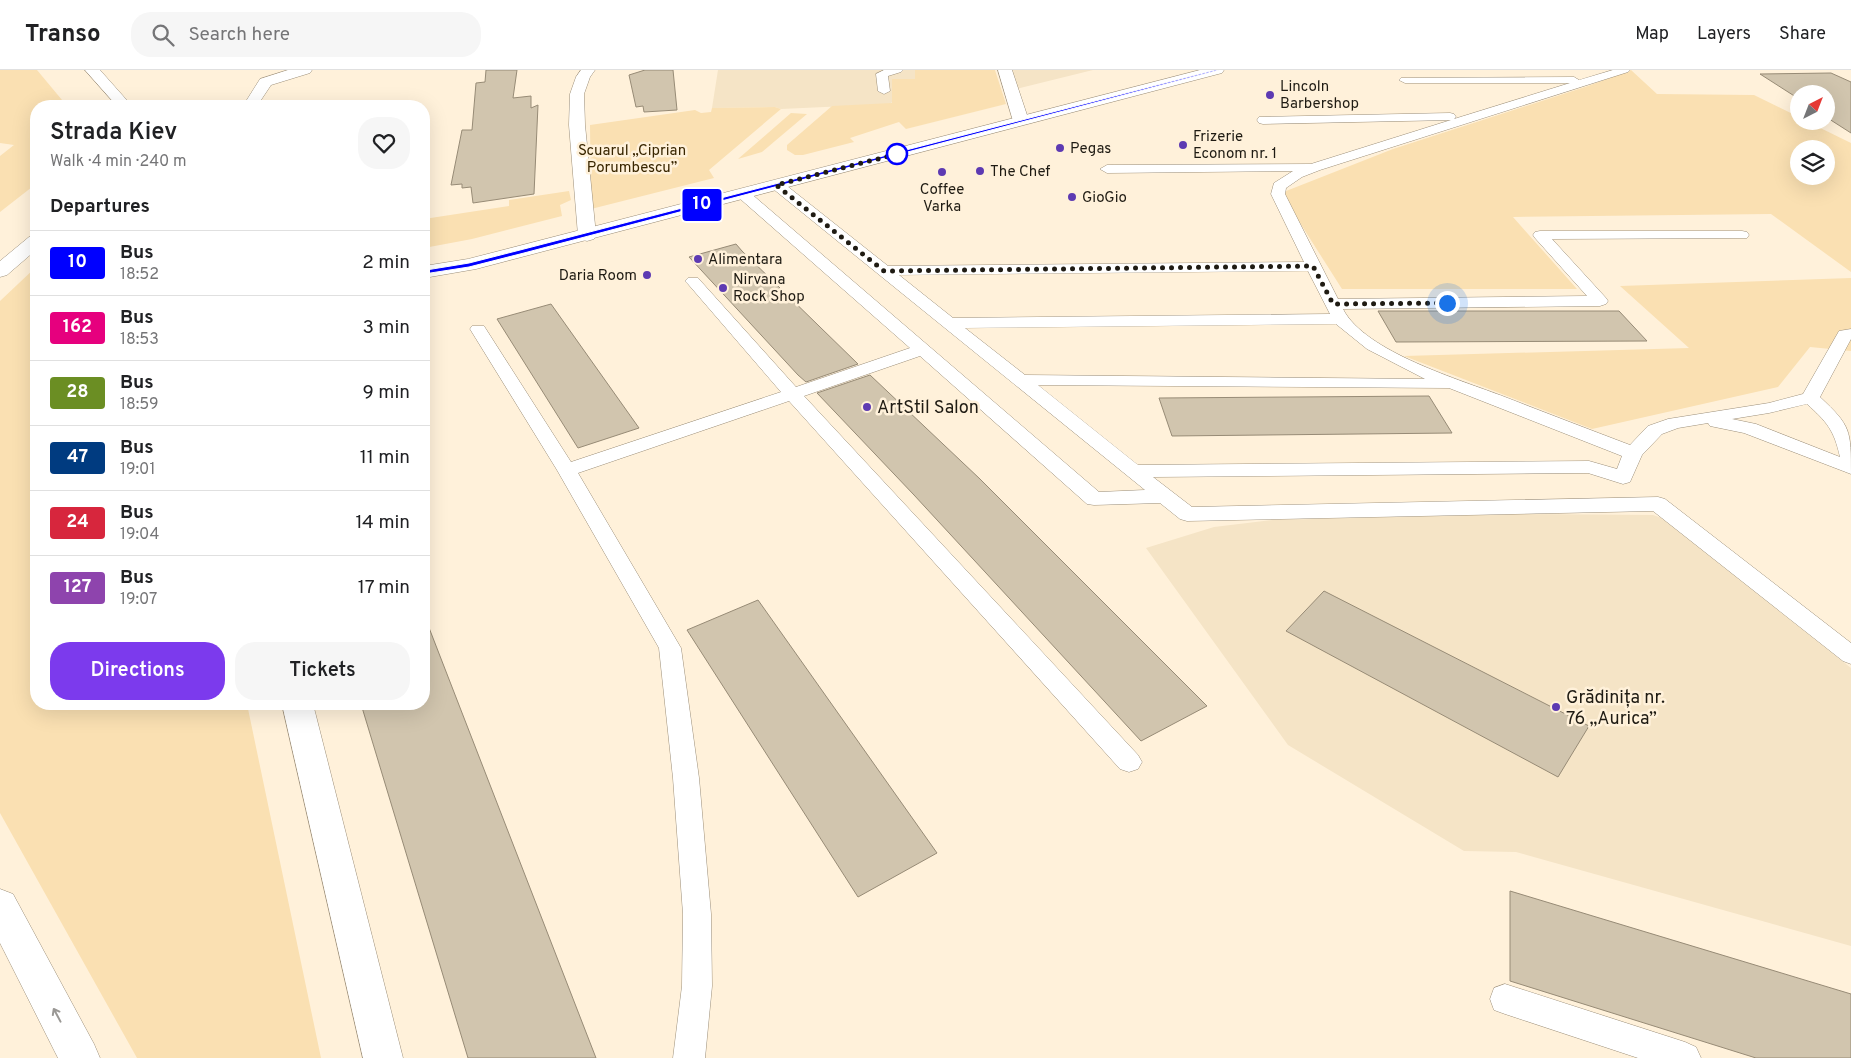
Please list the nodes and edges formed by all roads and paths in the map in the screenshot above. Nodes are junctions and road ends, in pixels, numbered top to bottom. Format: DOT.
graph roads {
  1 [pos="92,70"];
  2 [pos="305,70"];
  3 [pos="588,70"];
  4 [pos="898,70"];
  5 [pos="1005,70"];
  6 [pos="1217,70"];
  7 [pos="1624,70"];
  8 [pos="1405,80"];
  9 [pos="1590,81"];
  10 [pos="884,91"];
  11 [pos="120,100"];
  12 [pos="254,100"];
  13 [pos="1468,118"];
  14 [pos="1263,120"];
  15 [pos="1021,121"];
  16 [pos="1315,167"];
  17 [pos="1107,169"];
  18 [pos="776,185"];
  19 [pos="743,194"];
  20 [pos="587,234"];
  21 [pos="1742,235"];
  22 [pos="30,246"];
  23 [pos="1313,266"];
  24 [pos="1,270"];
  25 [pos="430,271"];
  26 [pos="884,271"];
  27 [pos="693,281"];
  28 [pos="1337,312"];
  29 [pos="949,323"];
  30 [pos="478,328"];
  31 [pos="1851,334"];
  32 [pos="922,350"];
  33 [pos="1020,380"];
  34 [pos="1456,384"];
  35 [pos="793,394"];
  36 [pos="1810,398"];
  37 [pos="1701,420"];
  38 [pos="1633,452"];
  39 [pos="1851,464"];
  40 [pos="1851,468"];
  41 [pos="567,470"];
  42 [pos="1135,471"];
  43 [pos="1623,478"];
  44 [pos="1166,496"];
  45 [pos="1658,504"];
  46 [pos="1851,655"];
  47 [pos="299,710"];
  48 [pos="1129,762"];
  49 [pos="0,906"];
  50 [pos="1506,999"];
  51 [pos="80,1058"];
  52 [pos="383,1058"];
  53 [pos="690,1058"];
  54 [pos="1686,1058"];
  1 -- 11 [label="main road"];
  2 -- 12 [label="main road"];
  3 -- 20 [label="main road"];
  4 -- 10 [label="lane"];
  5 -- 15 [label="main road"];
  6 -- 15 [label="main road"];
  7 -- 9 [label="lane"];
  8 -- 9 [label="lane"];
  9 -- 13 [label="lane"];
  13 -- 14 [label="lane"];
  13 -- 16 [label="lane"];
  15 -- 18 [label="main road"];
  16 -- 17 [label="lane"];
  16 -- 23 [label="lane"];
  18 -- 19 [label="main road"];
  18 -- 26 [label="lane"];
  19 -- 20 [label="main road"];
  19 -- 32 [label="lane"];
  20 -- 25 [label="main road"];
  21 -- 28 [label="lane"];
  22 -- 24 [label="main road"];
  23 -- 26 [label="lane"];
  23 -- 28 [label="lane"];
  26 -- 29 [label="lane"];
  27 -- 35 [label="lane"];
  28 -- 29 [label="lane"];
  28 -- 34 [label="lane"];
  29 -- 33 [label="lane"];
  30 -- 41 [label="lane"];
  31 -- 36 [label="lane"];
  32 -- 35 [label="lane"];
  32 -- 44 [label="lane"];
  33 -- 34 [label="lane"];
  33 -- 42 [label="lane"];
  34 -- 38 [label="lane"];
  35 -- 41 [label="lane"];
  35 -- 48 [label="lane"];
  36 -- 37 [label="lane"];
  36 -- 39 [label="lane"];
  37 -- 38 [label="lane"];
  37 -- 40 [label="lane"];
  38 -- 43 [label="lane"];
  41 -- 53 [label="lane"];
  42 -- 43 [label="lane"];
  42 -- 44 [label="lane"];
  43 -- 45 [label="lane"];
  44 -- 45 [label="lane"];
  45 -- 46 [label="lane"];
  47 -- 52 [label="main road"];
  51 -- 49 [label="main road, one-way"];
  50 -- 54 [label="lane"];
}
